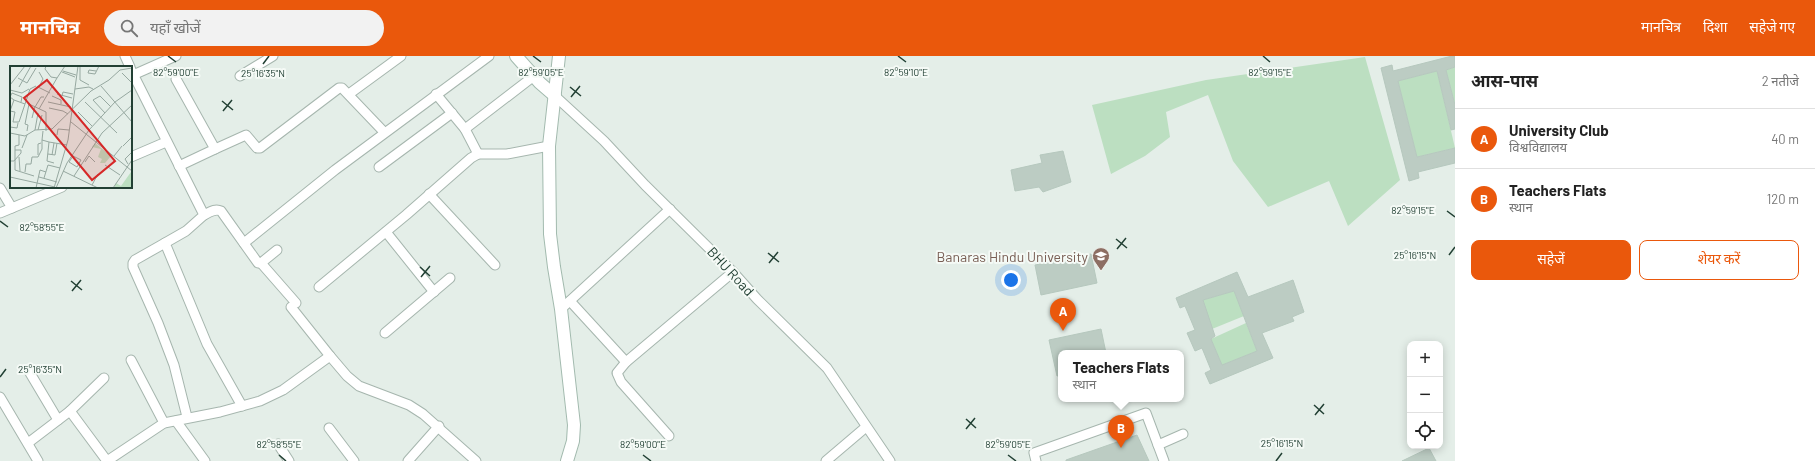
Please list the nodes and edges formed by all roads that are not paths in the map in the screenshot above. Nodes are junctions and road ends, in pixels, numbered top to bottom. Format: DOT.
graph roads {
  1 [pos="125,56"];
  2 [pos="176,56"];
  3 [pos="273,56"];
  4 [pos="401,56"];
  5 [pos="489,56"];
  6 [pos="516,56"];
  7 [pos="559,56"];
  8 [pos="129,66"];
  9 [pos="132,70"];
  10 [pos="132,72"];
  11 [pos="240,76"];
  12 [pos="534,76"];
  13 [pos="176,79"];
  14 [pos="349,94"];
  15 [pos="436,94"];
  16 [pos="555,96"];
  17 [pos="452,113"];
  18 [pos="465,129"];
  19 [pos="384,132"];
  20 [pos="166,142"];
  21 [pos="549,146"];
  22 [pos="215,149"];
  23 [pos="478,154"];
  24 [pos="132,157"];
  25 [pos="179,166"];
  26 [pos="379,167"];
  27 [pos="0,188"];
  28 [pos="60,188"];
  29 [pos="428,194"];
  30 [pos="12,208"];
  31 [pos="670,209"];
  32 [pos="0,213"];
  33 [pos="204,215"];
  34 [pos="386,232"];
  35 [pos="165,243"];
  36 [pos="244,243"];
  37 [pos="277,250"];
  38 [pos="261,263"];
  39 [pos="494,265"];
  40 [pos="732,272"];
  41 [pos="450,278"];
  42 [pos="319,287"];
  43 [pos="434,292"];
  44 [pos="570,301"];
  45 [pos="561,309"];
  46 [pos="385,333"];
  47 [pos="330,356"];
  48 [pos="131,360"];
  49 [pos="626,362"];
  50 [pos="30,373"];
  51 [pos="104,378"];
  52 [pos="0,396"];
  53 [pos="242,406"];
  54 [pos="70,411"];
  55 [pos="187,417"];
  56 [pos="58,420"];
  57 [pos="176,422"];
  58 [pos="164,423"];
  59 [pos="439,426"];
  60 [pos="866,427"];
  61 [pos="329,428"];
  62 [pos="1183,434"];
  63 [pos="669,436"];
  64 [pos="28,443"];
  65 [pos="278,444"];
  66 [pos="1158,446"];
  67 [pos="38,461"];
  68 [pos="107,461"];
  69 [pos="205,461"];
  70 [pos="289,461"];
  71 [pos="354,461"];
  72 [pos="408,461"];
  73 [pos="476,461"];
  74 [pos="567,461"];
  75 [pos="826,461"];
  76 [pos="890,461"];
  77 [pos="1036,461"];
  78 [pos="1164,461"];
  1 -- 8 [label="street"];
  2 -- 9 [label="street"];
  3 -- 11 [label="street"];
  4 -- 14 [label="street"];
  5 -- 15 [label="street"];
  6 -- 12 [label="street"];
  7 -- 16 [label="street"];
  10 -- 20 [label="street"];
  12 -- 16 [label="street"];
  12 -- 18 [label="street"];
  13 -- 22 [label="street"];
  14 -- 19 [label="street"];
  14 -- 22 [label="street"];
  15 -- 17 [label="street"];
  15 -- 19 [label="street"];
  16 -- 21 [label="street"];
  16 -- 31 [label="street, BHU Road"];
  17 -- 18 [label="street"];
  17 -- 26 [label="street"];
  18 -- 23 [label="street"];
  19 -- 36 [label="street"];
  20 -- 24 [label="street"];
  20 -- 25 [label="street"];
  21 -- 23 [label="street"];
  21 -- 45 [label="street"];
  22 -- 25 [label="street"];
  23 -- 29 [label="street"];
  25 -- 33 [label="street"];
  27 -- 30 [label="street"];
  28 -- 30 [label="street"];
  29 -- 34 [label="street"];
  29 -- 39 [label="street"];
  30 -- 32 [label="street"];
  31 -- 40 [label="street, BHU Road"];
  31 -- 44 [label="street"];
  33 -- 35 [label="street"];
  33 -- 36 [label="street"];
  34 -- 42 [label="street"];
  34 -- 43 [label="street"];
  35 -- 53 [label="street"];
  35 -- 55 [label="street"];
  36 -- 38 [label="street"];
  37 -- 38 [label="street"];
  38 -- 47 [label="street"];
  40 -- 49 [label="street"];
  40 -- 60 [label="street, BHU Road"];
  41 -- 43 [label="street"];
  43 -- 46 [label="street"];
  44 -- 45 [label="street"];
  44 -- 49 [label="street"];
  45 -- 74 [label="street"];
  47 -- 53 [label="street"];
  47 -- 59 [label="street"];
  48 -- 58 [label="street"];
  49 -- 63 [label="street"];
  50 -- 56 [label="street"];
  51 -- 54 [label="street"];
  52 -- 64 [label="street"];
  53 -- 55 [label="street"];
  54 -- 56 [label="street"];
  54 -- 68 [label="street"];
  55 -- 57 [label="street"];
  56 -- 64 [label="street"];
  57 -- 58 [label="street"];
  57 -- 69 [label="street"];
  58 -- 68 [label="street"];
  59 -- 72 [label="street"];
  59 -- 73 [label="street"];
  60 -- 75 [label="street"];
  60 -- 76 [label="street, BHU Road"];
  61 -- 71 [label="street"];
  62 -- 66 [label="street"];
  64 -- 67 [label="street"];
  65 -- 70 [label="street"];
  66 -- 77 [label="street"];
  66 -- 78 [label="street"];
}
